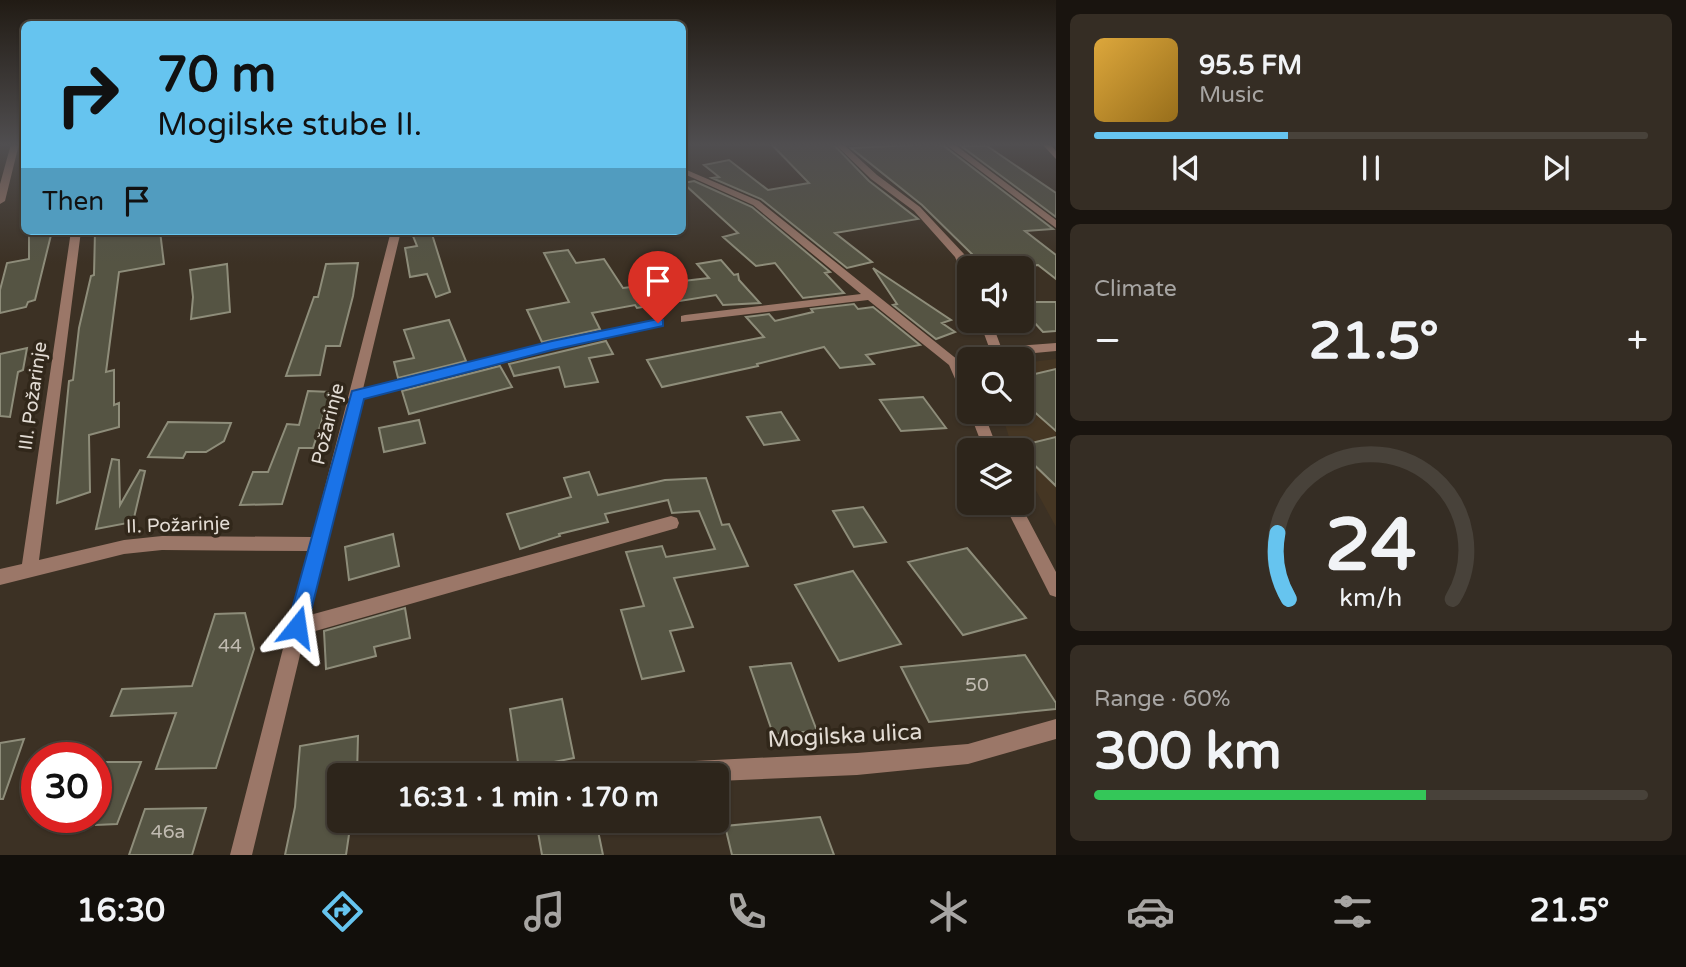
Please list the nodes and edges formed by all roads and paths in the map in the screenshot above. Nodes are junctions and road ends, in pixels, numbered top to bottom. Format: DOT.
graph roads {
  1 [pos="4,184"];
  2 [pos="713,184"];
  3 [pos="883,184"];
  4 [pos="1002,184"];
  5 [pos="0,201"];
  6 [pos="1056,225"];
  7 [pos="75,235"];
  8 [pos="395,235"];
  9 [pos="960,256"];
  10 [pos="871,296"];
  11 [pos="685,320"];
  12 [pos="658,323"];
  13 [pos="1056,347"];
  14 [pos="1034,349"];
  15 [pos="957,362"];
  16 [pos="954,363"];
  17 [pos="957,369"];
  18 [pos="357,395"];
  19 [pos="1018,515"];
  20 [pos="671,523"];
  21 [pos="319,544"];
  22 [pos="30,567"];
  23 [pos="0,577"];
  24 [pos="1056,589"];
  25 [pos="297,627"];
  26 [pos="1056,729"];
  27 [pos="729,770"];
  28 [pos="241,855"];
  1 -- 5 [label="street"];
  2 -- 10 [label="street"];
  3 -- 9 [label="street"];
  4 -- 6 [label="street"];
  7 -- 22 [label="street, III. Požarinje"];
  8 -- 18 [label="street, Požarinje"];
  10 -- 11 [label="street"];
  10 -- 16 [label="street"];
  12 -- 18 [label="street"];
  13 -- 14 [label="street"];
  15 -- 16 [label="street"];
  16 -- 17 [label="street"];
  18 -- 21 [label="street, Požarinje"];
  19 -- 24 [label="street"];
  20 -- 25 [label="street"];
  21 -- 22 [label="street, II. Požarinje"];
  21 -- 25 [label="street, Požarinje"];
  22 -- 23 [label="street, II. Požarinje"];
  25 -- 28 [label="street, Požarinje"];
  26 -- 27 [label="street, Mogilska ulica"];
}
